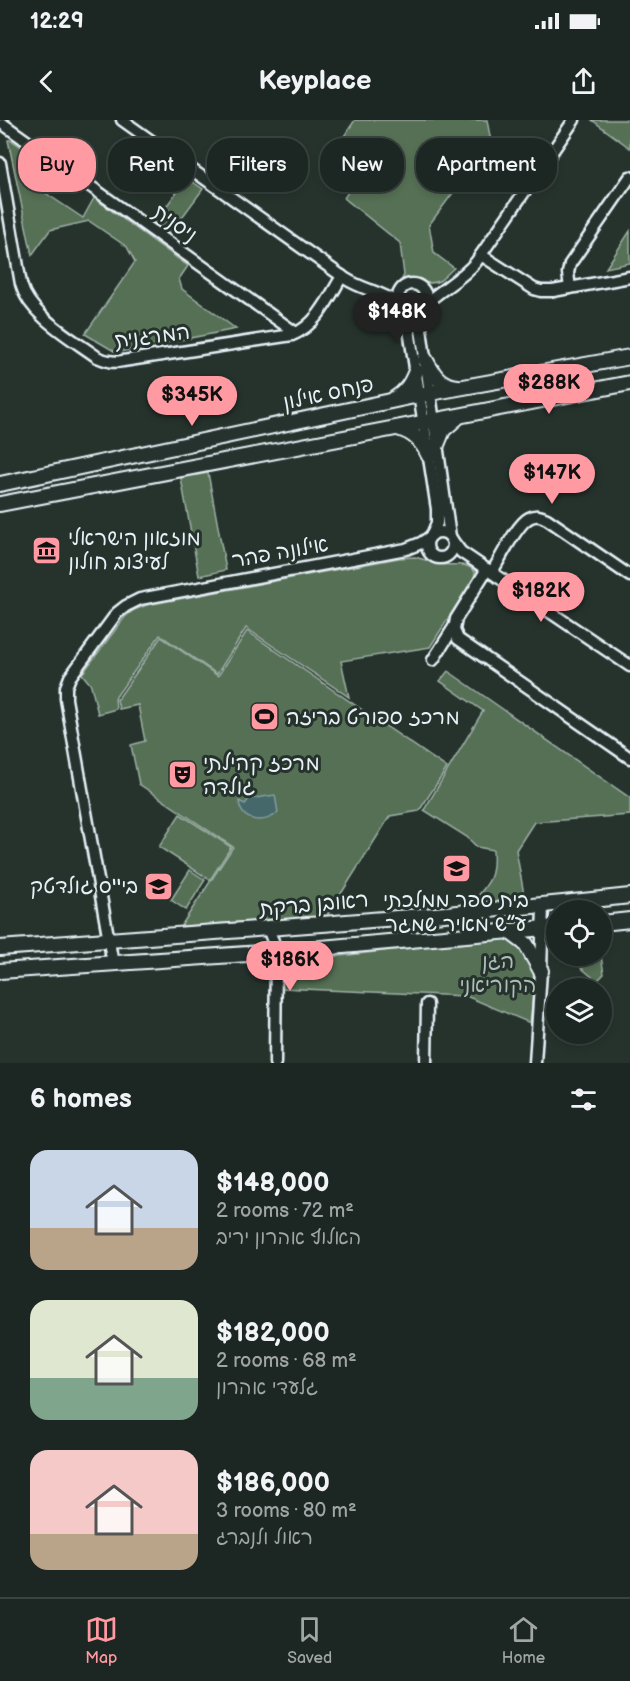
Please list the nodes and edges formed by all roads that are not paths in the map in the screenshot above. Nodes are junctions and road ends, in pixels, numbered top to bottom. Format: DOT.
graph roads {
  1 [pos="122,120"];
  2 [pos="574,120"];
  3 [pos="2,125"];
  4 [pos="0,163"];
  5 [pos="630,177"];
  6 [pos="481,255"];
  7 [pos="342,276"];
  8 [pos="630,277"];
  9 [pos="451,284"];
  10 [pos="417,286"];
  11 [pos="403,288"];
  12 [pos="570,288"];
  13 [pos="375,292"];
  14 [pos="401,306"];
  15 [pos="421,308"];
  16 [pos="296,333"];
  17 [pos="630,357"];
  18 [pos="425,359"];
  19 [pos="416,371"];
  20 [pos="630,383"];
  21 [pos="460,387"];
  22 [pos="424,394"];
  23 [pos="391,401"];
  24 [pos="462,415"];
  25 [pos="429,422"];
  26 [pos="398,428"];
  27 [pos="433,452"];
  28 [pos="0,484"];
  29 [pos="0,504"];
  30 [pos="431,536"];
  31 [pos="451,538"];
  32 [pos="406,549"];
  33 [pos="432,555"];
  34 [pos="447,556"];
  35 [pos="469,557"];
  36 [pos="489,571"];
  37 [pos="630,576"];
  38 [pos="454,627"];
  39 [pos="433,660"];
  40 [pos="630,666"];
  41 [pos="630,758"];
  42 [pos="630,896"];
  43 [pos="543,906"];
  44 [pos="630,920"];
  45 [pos="612,922"];
  46 [pos="546,928"];
  47 [pos="268,929"];
  48 [pos="542,929"];
  49 [pos="510,932"];
  50 [pos="110,940"];
  51 [pos="0,948"];
  52 [pos="276,952"];
  53 [pos="113,964"];
  54 [pos="0,971"];
  55 [pos="542,971"];
  56 [pos="428,1004"];
  57 [pos="275,1063"];
  58 [pos="426,1063"];
  59 [pos="535,1063"];
  1 -- 7 [label="street"];
  2 -- 6 [label="street"];
  3 -- 16 [label="street, ניסנית"];
  4 -- 16 [label="street, המרגנית"];
  5 -- 12 [label="street"];
  6 -- 9 [label="street"];
  6 -- 12 [label="street"];
  7 -- 13 [label="street"];
  7 -- 16 [label="street, המרגנית"];
  8 -- 12 [label="street"];
  9 -- 10 [label="street"];
  9 -- 15 [label="street"];
  10 -- 11 [label="street"];
  10 -- 15 [label="street"];
  11 -- 13 [label="street"];
  11 -- 14 [label="street"];
  13 -- 14 [label="street"];
  14 -- 15 [label="street"];
  14 -- 19 [label="street"];
  15 -- 18 [label="street"];
  17 -- 21 [label="street, פנחס אילון"];
  18 -- 21 [label="street"];
  18 -- 22 [label="street"];
  19 -- 22 [label="street"];
  19 -- 23 [label="street"];
  20 -- 24 [label="street"];
  21 -- 22 [label="street, פנחס אילון"];
  22 -- 23 [label="street, פנחס אילון"];
  22 -- 25 [label="street"];
  23 -- 28 [label="street, פנחס אילון"];
  24 -- 25 [label="street"];
  24 -- 27 [label="street"];
  25 -- 26 [label="street"];
  25 -- 27 [label="street"];
  26 -- 27 [label="street"];
  26 -- 29 [label="street"];
  27 -- 30 [label="street"];
  27 -- 31 [label="street"];
  30 -- 31 [label="street"];
  30 -- 32 [label="street, אילונה פהר"];
  30 -- 33 [label="street"];
  31 -- 34 [label="street"];
  31 -- 35 [label="street"];
  32 -- 33 [label="street, אילונה פהר"];
  32 -- 50 [label="street, אילונה פהר"];
  33 -- 34 [label="street"];
  34 -- 35 [label="street"];
  35 -- 36 [label="street"];
  36 -- 37 [label="street"];
  36 -- 38 [label="street"];
  36 -- 40 [label="street"];
  38 -- 39 [label="street"];
  38 -- 41 [label="street"];
  42 -- 43 [label="street, ראובן ברקת"];
  43 -- 47 [label="street, ראובן ברקת"];
  43 -- 48 [label="street"];
  44 -- 45 [label="street"];
  46 -- 48 [label="street, ראובן ברקת"];
  47 -- 50 [label="street, ראובן ברקת"];
  47 -- 52 [label="street"];
  48 -- 49 [label="street, ראובן ברקת"];
  48 -- 55 [label="street"];
  49 -- 52 [label="street, ראובן ברקת"];
  49 -- 55 [label="street"];
  50 -- 51 [label="street, ראובן ברקת"];
  50 -- 53 [label="street, אילונה פהר"];
  52 -- 53 [label="street, ראובן ברקת"];
  52 -- 57 [label="street"];
  53 -- 54 [label="street, ראובן ברקת"];
  55 -- 59 [label="street"];
  56 -- 58 [label="street"];
}
